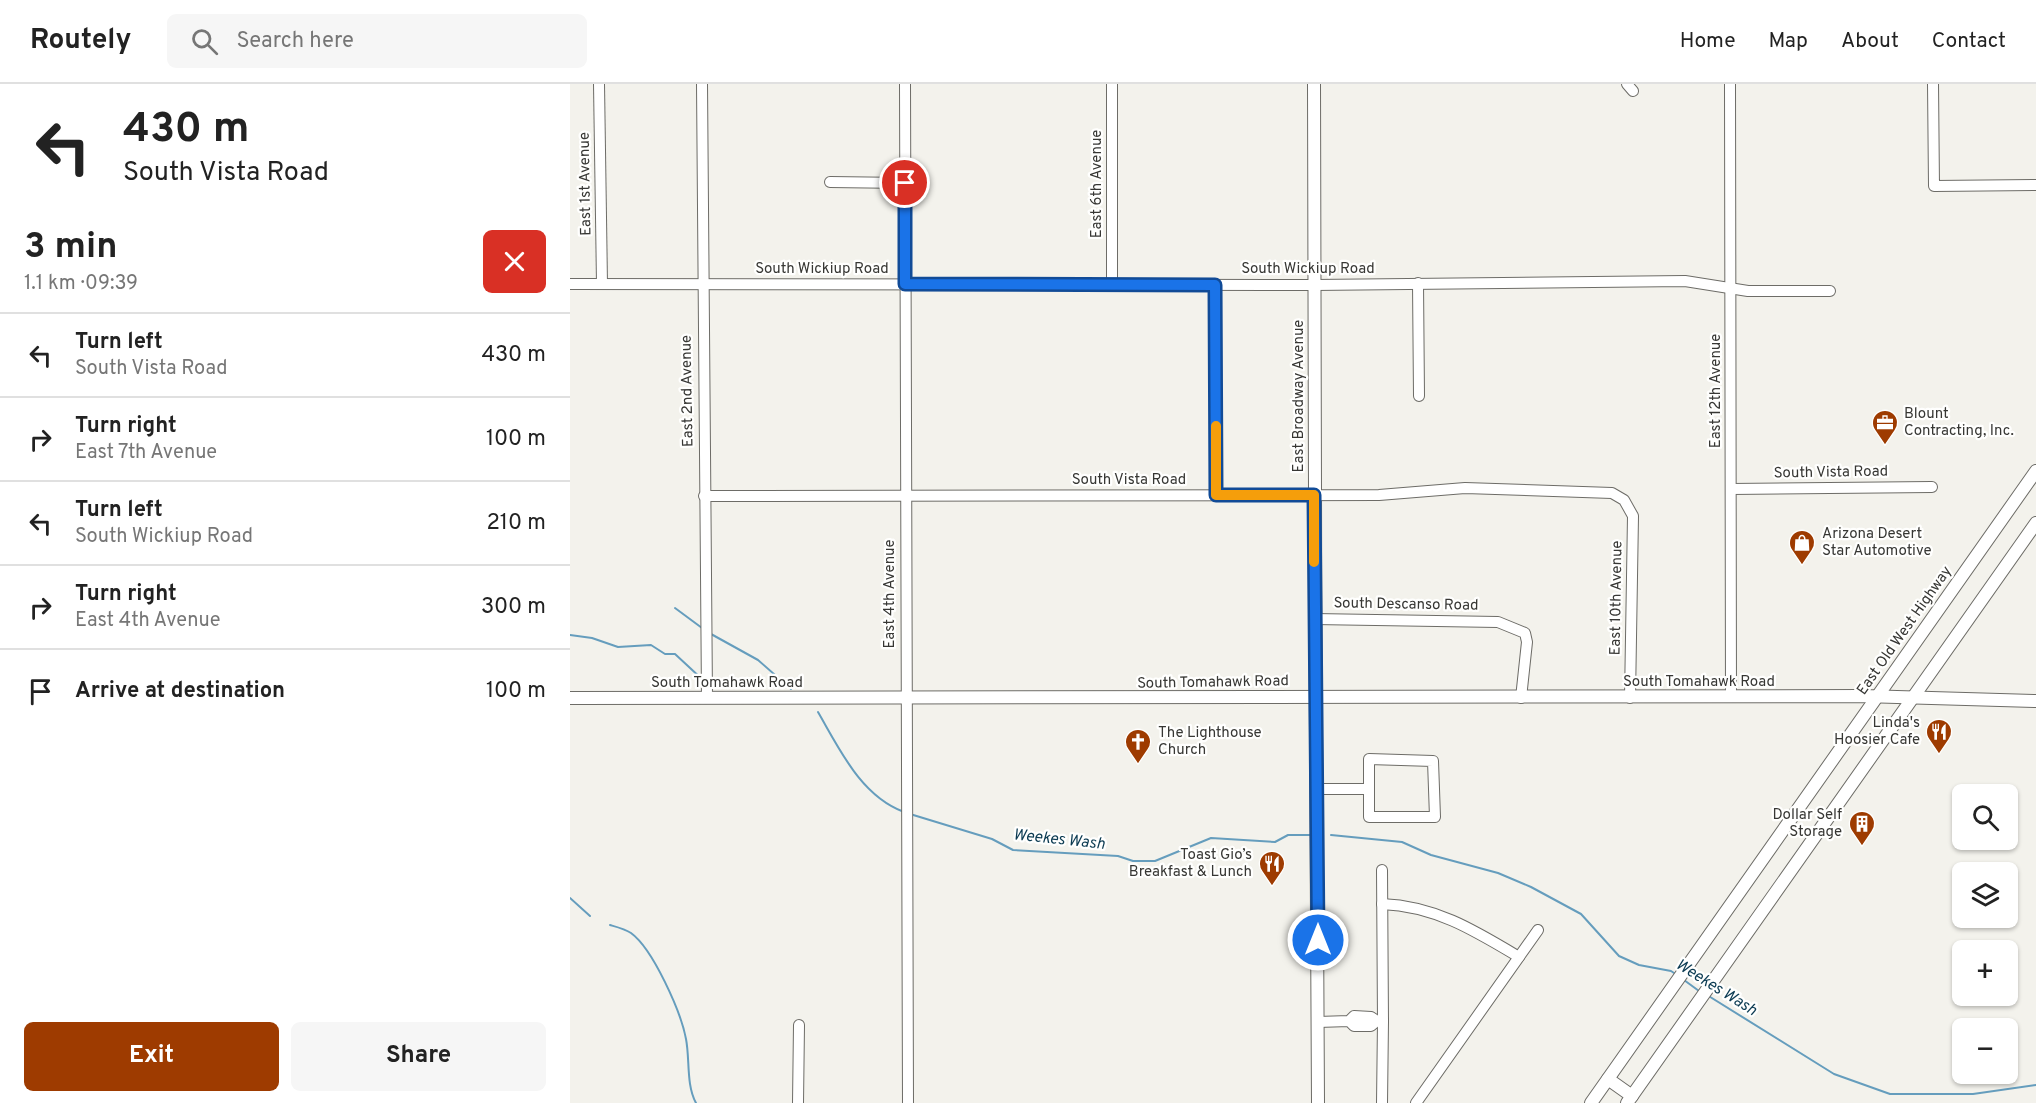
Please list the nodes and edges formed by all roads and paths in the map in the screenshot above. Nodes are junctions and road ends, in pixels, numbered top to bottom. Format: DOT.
graph roads {
  1 [pos="599,84"];
  2 [pos="702,84"];
  3 [pos="905,84"];
  4 [pos="1112,84"];
  5 [pos="1314,84"];
  6 [pos="1730,84"];
  7 [pos="1933,84"];
  8 [pos="830,182"];
  9 [pos="905,183"];
  10 [pos="2036,185"];
  11 [pos="1418,283"];
  12 [pos="570,284"];
  13 [pos="602,284"];
  14 [pos="702,284"];
  15 [pos="905,284"];
  16 [pos="1112,284"];
  17 [pos="1215,285"];
  18 [pos="1314,285"];
  19 [pos="1731,288"];
  20 [pos="1830,291"];
  21 [pos="1419,396"];
  22 [pos="2036,471"];
  23 [pos="1932,487"];
  24 [pos="1731,489"];
  25 [pos="905,495"];
  26 [pos="1216,495"];
  27 [pos="1314,495"];
  28 [pos="704,496"];
  29 [pos="1624,500"];
  30 [pos="2036,523"];
  31 [pos="1314,619"];
  32 [pos="1878,696"];
  33 [pos="1317,697"];
  34 [pos="570,698"];
  35 [pos="707,698"];
  36 [pos="906,698"];
  37 [pos="1521,698"];
  38 [pos="1630,698"];
  39 [pos="1731,698"];
  40 [pos="1913,698"];
  41 [pos="2036,700"];
  42 [pos="1317,789"];
  43 [pos="1367,789"];
  44 [pos="1382,870"];
  45 [pos="1382,904"];
  46 [pos="1538,930"];
  47 [pos="1519,957"];
  48 [pos="1380,1021"];
  49 [pos="1318,1022"];
  50 [pos="799,1025"];
  51 [pos="1608,1079"];
  52 [pos="1630,1100"];
  53 [pos="798,1103"];
  54 [pos="908,1103"];
  55 [pos="1318,1103"];
  56 [pos="1382,1103"];
  57 [pos="1416,1103"];
  58 [pos="1591,1103"];
  1 -- 13 [label="street, East 1st Avenue"];
  2 -- 14 [label="street, East 2nd Avenue"];
  3 -- 9 [label="street, East 4th Avenue"];
  4 -- 16 [label="street, East 6th Avenue"];
  5 -- 18 [label="main road, East Broadway Avenue"];
  6 -- 19 [label="street, East 12th Avenue"];
  7 -- 10 [label="street"];
  8 -- 9 [label="street"];
  9 -- 15 [label="street, East 4th Avenue"];
  11 -- 18 [label="street, South Wickiup Road"];
  11 -- 19 [label="street, South Wickiup Road"];
  11 -- 21 [label="street"];
  12 -- 13 [label="street, South Wickiup Road"];
  13 -- 14 [label="street, South Wickiup Road"];
  14 -- 15 [label="street, South Wickiup Road"];
  14 -- 28 [label="street, East 2nd Avenue"];
  15 -- 16 [label="street, South Wickiup Road"];
  15 -- 25 [label="street, East 4th Avenue"];
  16 -- 17 [label="street, South Wickiup Road"];
  17 -- 18 [label="street, South Wickiup Road"];
  17 -- 26 [label="street"];
  18 -- 27 [label="main road, East Broadway Avenue"];
  19 -- 20 [label="street, South Wickiup Road"];
  19 -- 24 [label="street, East 12th Avenue"];
  22 -- 32 [label="main road, East Old West Highway"];
  23 -- 24 [label="street, South Vista Road"];
  24 -- 39 [label="street, East 12th Avenue"];
  25 -- 26 [label="street, South Vista Road"];
  25 -- 28 [label="street, South Vista Road"];
  25 -- 36 [label="street, East 4th Avenue"];
  26 -- 27 [label="street, South Vista Road"];
  27 -- 29 [label="street, South Vista Road"];
  27 -- 31 [label="main road, East Broadway Avenue"];
  28 -- 35 [label="street, East 2nd Avenue"];
  29 -- 38 [label="street, East 10th Avenue"];
  30 -- 40 [label="main road"];
  31 -- 33 [label="main road, East Broadway Avenue"];
  31 -- 37 [label="street, South Descanso Road"];
  32 -- 39 [label="main road, South Tomahawk Road"];
  32 -- 40 [label="main road, South Tomahawk Road"];
  32 -- 51 [label="main road, East Old West Highway"];
  33 -- 36 [label="main road, South Tomahawk Road"];
  33 -- 37 [label="main road, South Tomahawk Road"];
  33 -- 42 [label="main road, East Broadway Avenue"];
  34 -- 35 [label="main road, South Tomahawk Road"];
  35 -- 36 [label="main road, South Tomahawk Road"];
  36 -- 54 [label="street, East 4th Avenue"];
  37 -- 38 [label="main road, South Tomahawk Road"];
  38 -- 39 [label="main road, South Tomahawk Road"];
  40 -- 41 [label="main road, South Tomahawk Road"];
  40 -- 52 [label="main road"];
  42 -- 43 [label="street"];
  42 -- 49 [label="main road, East Broadway Avenue"];
  43 -- 43 [label="street"];
  44 -- 45 [label="street"];
  45 -- 47 [label="street"];
  45 -- 48 [label="street"];
  46 -- 47 [label="street"];
  47 -- 57 [label="street"];
  48 -- 49 [label="street"];
  48 -- 56 [label="street"];
  49 -- 55 [label="main road, East Broadway Avenue"];
  50 -- 53 [label="street"];
  51 -- 52 [label="main road"];
  51 -- 58 [label="main road, East Old West Highway"];
}
